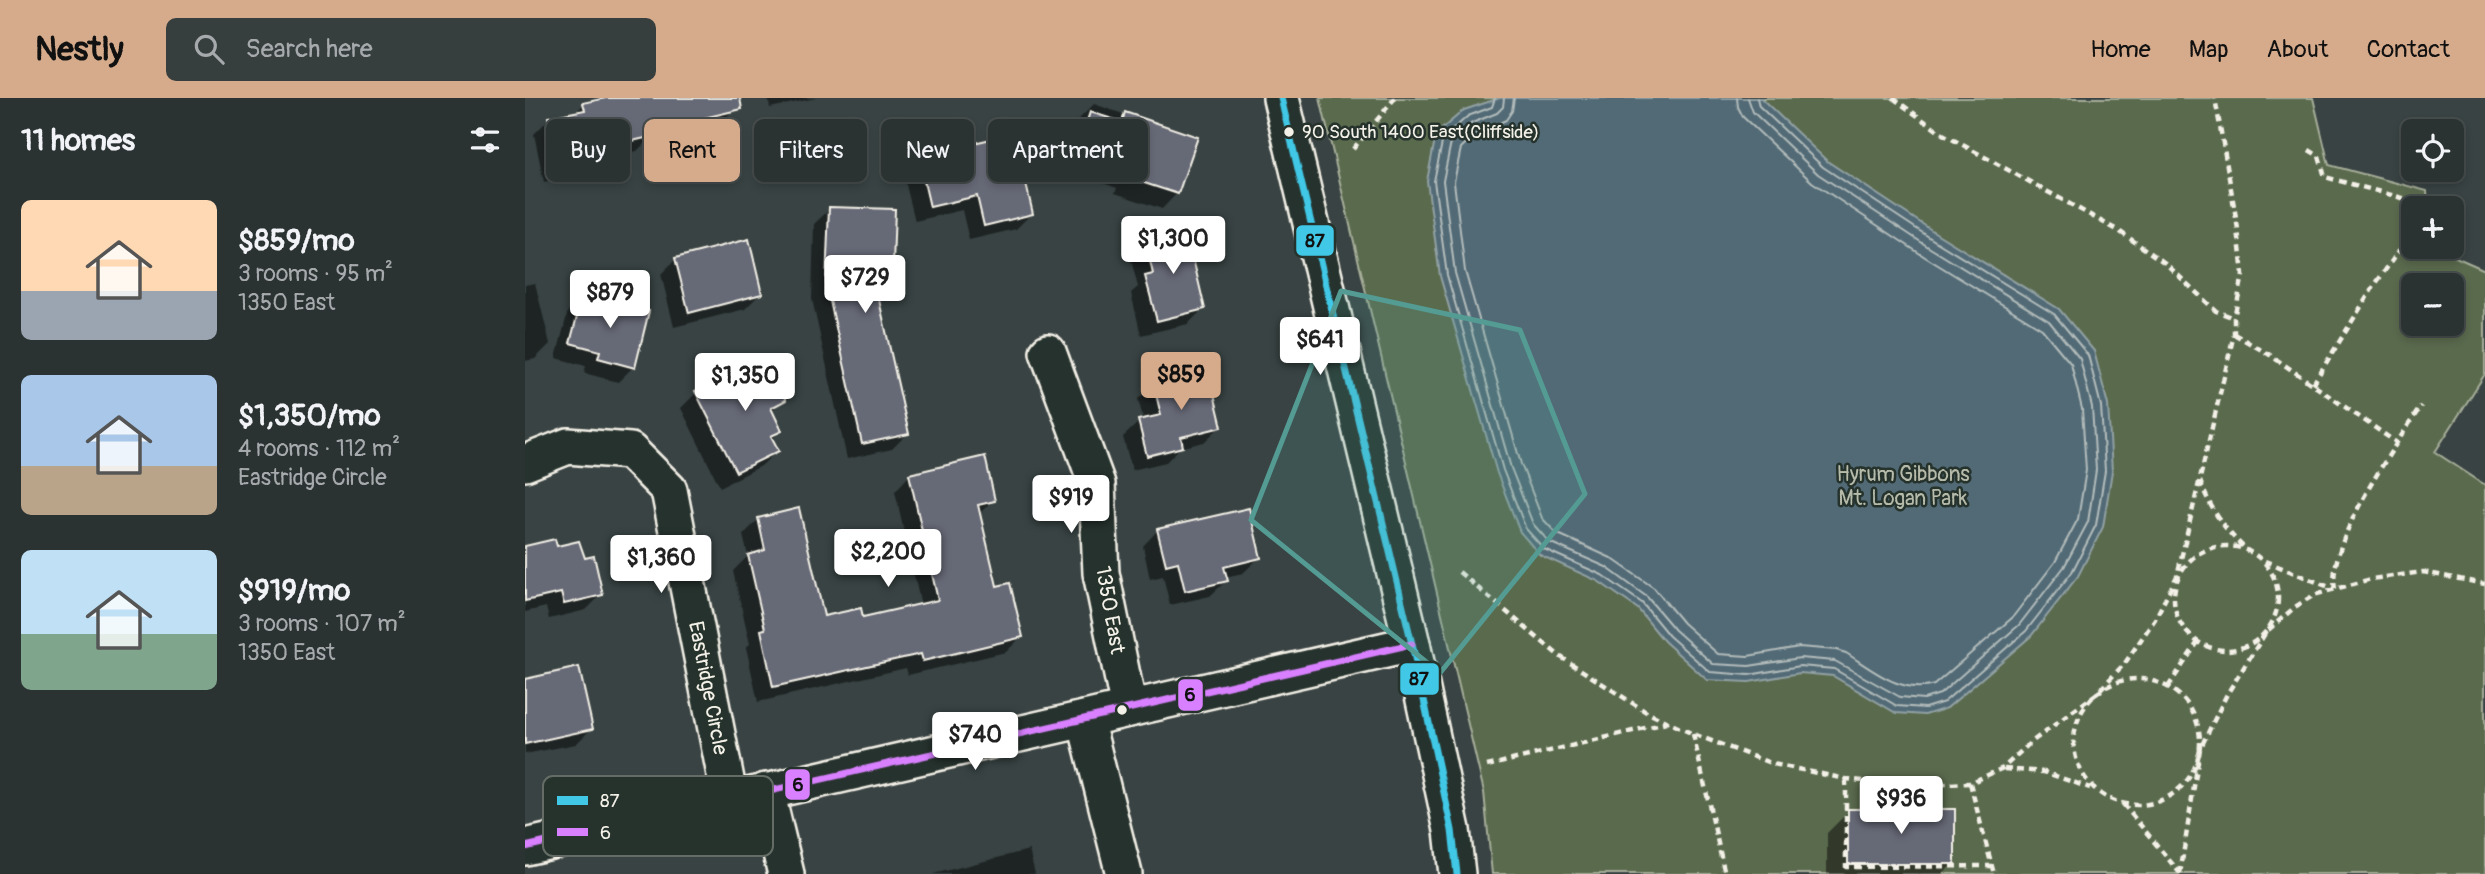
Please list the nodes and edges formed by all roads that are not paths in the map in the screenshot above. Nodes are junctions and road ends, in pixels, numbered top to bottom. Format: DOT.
graph roads {
  1 [pos="1281,98"];
  2 [pos="1048,352"];
  3 [pos="525,463"];
  4 [pos="1412,643"];
  5 [pos="1129,709"];
  6 [pos="1085,719"];
  7 [pos="725,776"];
  8 [pos="773,790"];
  9 [pos="773,821"];
  10 [pos="543,843"];
  11 [pos="525,847"];
  12 [pos="786,874"];
  13 [pos="1124,874"];
  14 [pos="1457,874"];
  1 -- 4 [label="street"];
  2 -- 5 [label="street, 1350 East"];
  3 -- 7 [label="street, Eastridge Circle"];
  4 -- 5 [label="street"];
  4 -- 14 [label="street"];
  5 -- 6 [label="street"];
  6 -- 8 [label="street"];
  6 -- 13 [label="street"];
  9 -- 12 [label="street"];
  10 -- 11 [label="street"];
}
